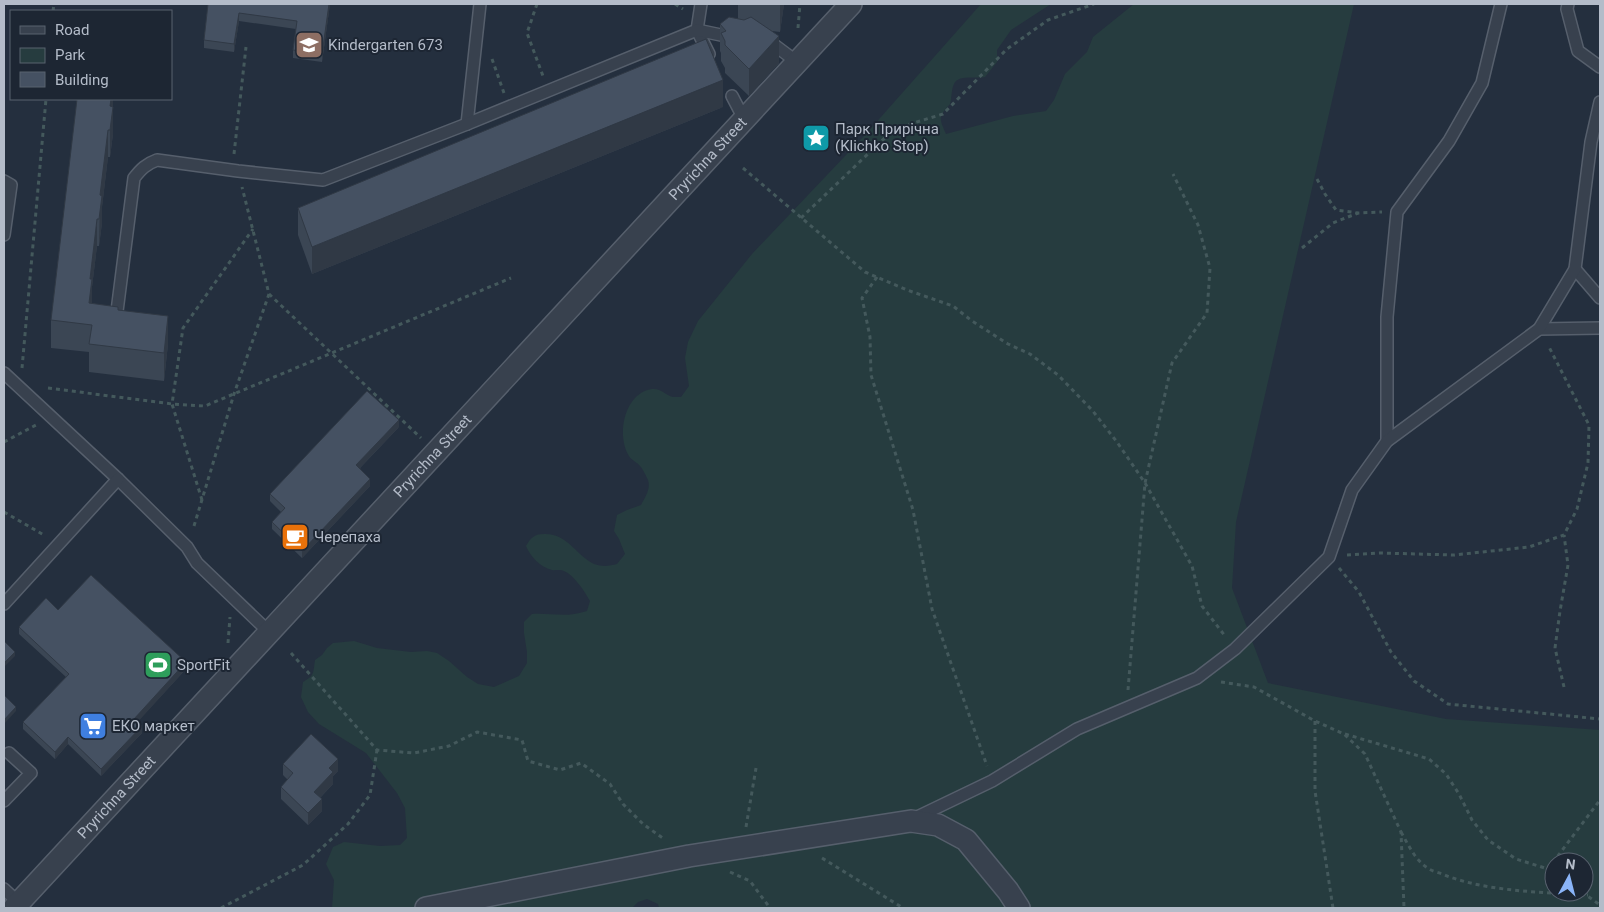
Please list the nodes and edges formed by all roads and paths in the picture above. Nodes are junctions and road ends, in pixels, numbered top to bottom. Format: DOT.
graph roads {
  1 [pos="480,4"];
  2 [pos="537,4"];
  3 [pos="701,4"];
  4 [pos="851,4"];
  5 [pos="1094,4"];
  6 [pos="1501,4"];
  7 [pos="1568,4"];
  8 [pos="697,30"];
  9 [pos="745,40"];
  10 [pos="773,44"];
  11 [pos="246,47"];
  12 [pos="491,54"];
  13 [pos="797,62"];
  14 [pos="714,63"];
  15 [pos="1600,67"];
  16 [pos="548,91"];
  17 [pos="732,96"];
  18 [pos="46,100"];
  19 [pos="1600,102"];
  20 [pos="508,107"];
  21 [pos="744,119"];
  22 [pos="467,124"];
  23 [pos="1596,143"];
  24 [pos="233,151"];
  25 [pos="243,153"];
  26 [pos="743,168"];
  27 [pos="238,171"];
  28 [pos="1173,174"];
  29 [pos="1317,179"];
  30 [pos="4,181"];
  31 [pos="1397,212"];
  32 [pos="1358,213"];
  33 [pos="801,218"];
  34 [pos="252,229"];
  35 [pos="4,235"];
  36 [pos="1302,248"];
  37 [pos="1575,269"];
  38 [pos="877,277"];
  39 [pos="510,278"];
  40 [pos="269,294"];
  41 [pos="1600,298"];
  42 [pos="116,319"];
  43 [pos="1600,328"];
  44 [pos="1540,329"];
  45 [pos="332,354"];
  46 [pos="4,373"];
  47 [pos="20,388"];
  48 [pos="48,388"];
  49 [pos="234,394"];
  50 [pos="172,404"];
  51 [pos="36,425"];
  52 [pos="1387,441"];
  53 [pos="4,442"];
  54 [pos="425,442"];
  55 [pos="118,479"];
  56 [pos="1145,483"];
  57 [pos="202,500"];
  58 [pos="4,512"];
  59 [pos="194,526"];
  60 [pos="1564,535"];
  61 [pos="59,544"];
  62 [pos="1328,557"];
  63 [pos="4,604"];
  64 [pos="269,632"];
  65 [pos="1235,649"];
  66 [pos="291,653"];
  67 [pos="1197,678"];
  68 [pos="1564,687"];
  69 [pos="1127,708"];
  70 [pos="1600,719"];
  71 [pos="1315,721"];
  72 [pos="1344,734"];
  73 [pos="377,750"];
  74 [pos="9,753"];
  75 [pos="756,768"];
  76 [pos="992,780"];
  77 [pos="1600,800"];
  78 [pos="4,801"];
  79 [pos="911,820"];
  80 [pos="1401,832"];
  81 [pos="794,840"];
  82 [pos="742,848"];
  83 [pos="1561,852"];
  84 [pos="689,856"];
  85 [pos="1544,868"];
  86 [pos="728,870"];
  87 [pos="1544,893"];
  88 [pos="16,902"];
  89 [pos="220,908"];
  90 [pos="426,908"];
  91 [pos="770,908"];
  92 [pos="903,908"];
  93 [pos="1019,908"];
  94 [pos="1333,908"];
  95 [pos="1404,908"];
  1 -- 22 [label="lane"];
  2 -- 16 [label="path"];
  3 -- 8 [label="lane"];
  4 -- 13 [label="street, Pryrichna Street"];
  5 -- 33 [label="path"];
  6 -- 31 [label="lane"];
  7 -- 15 [label="lane"];
  8 -- 9 [label="lane"];
  8 -- 14 [label="lane"];
  8 -- 16 [label="lane"];
  10 -- 13 [label="lane"];
  11 -- 24 [label="path"];
  12 -- 20 [label="path"];
  13 -- 21 [label="street, Pryrichna Street"];
  16 -- 20 [label="lane"];
  17 -- 21 [label="lane"];
  18 -- 47 [label="path"];
  19 -- 23 [label="lane"];
  20 -- 22 [label="lane"];
  21 -- 64 [label="street, Pryrichna Street"];
  22 -- 27 [label="lane"];
  23 -- 37 [label="lane"];
  24 -- 25 [label="path"];
  24 -- 27 [label="path"];
  26 -- 33 [label="path"];
  27 -- 34 [label="path"];
  27 -- 42 [label="lane"];
  28 -- 56 [label="path"];
  29 -- 32 [label="path"];
  30 -- 35 [label="lane"];
  31 -- 32 [label="path"];
  31 -- 52 [label="lane"];
  32 -- 36 [label="path"];
  33 -- 38 [label="path"];
  34 -- 40 [label="path"];
  34 -- 50 [label="path"];
  37 -- 41 [label="lane"];
  37 -- 44 [label="lane"];
  38 -- 56 [label="path"];
  38 -- 76 [label="path"];
  39 -- 45 [label="path"];
  40 -- 45 [label="path"];
  40 -- 49 [label="path"];
  43 -- 44 [label="lane"];
  44 -- 52 [label="lane"];
  44 -- 60 [label="path"];
  45 -- 49 [label="path"];
  45 -- 54 [label="path"];
  46 -- 47 [label="lane"];
  47 -- 55 [label="lane"];
  48 -- 50 [label="path"];
  49 -- 50 [label="path"];
  49 -- 57 [label="path"];
  50 -- 57 [label="path"];
  51 -- 53 [label="path"];
  52 -- 62 [label="lane"];
  55 -- 61 [label="lane"];
  55 -- 64 [label="lane"];
  56 -- 65 [label="path"];
  56 -- 69 [label="path"];
  57 -- 59 [label="path"];
  58 -- 61 [label="path"];
  60 -- 62 [label="path"];
  60 -- 68 [label="path"];
  61 -- 63 [label="lane"];
  62 -- 65 [label="lane"];
  62 -- 70 [label="path"];
  64 -- 88 [label="street, Pryrichna Street"];
  65 -- 67 [label="lane"];
  66 -- 73 [label="path"];
  67 -- 69 [label="lane"];
  67 -- 71 [label="path"];
  69 -- 76 [label="lane"];
  71 -- 72 [label="path"];
  71 -- 94 [label="path"];
  72 -- 80 [label="path"];
  72 -- 85 [label="path"];
  73 -- 84 [label="path"];
  73 -- 89 [label="path"];
  74 -- 78 [label="lane"];
  75 -- 82 [label="path"];
  76 -- 79 [label="lane"];
  77 -- 83 [label="path"];
  79 -- 81 [label="street"];
  79 -- 93 [label="street"];
  80 -- 87 [label="path"];
  80 -- 95 [label="path"];
  81 -- 82 [label="street"];
  81 -- 92 [label="path"];
  82 -- 84 [label="street"];
  84 -- 90 [label="street"];
  86 -- 91 [label="path"];
}
